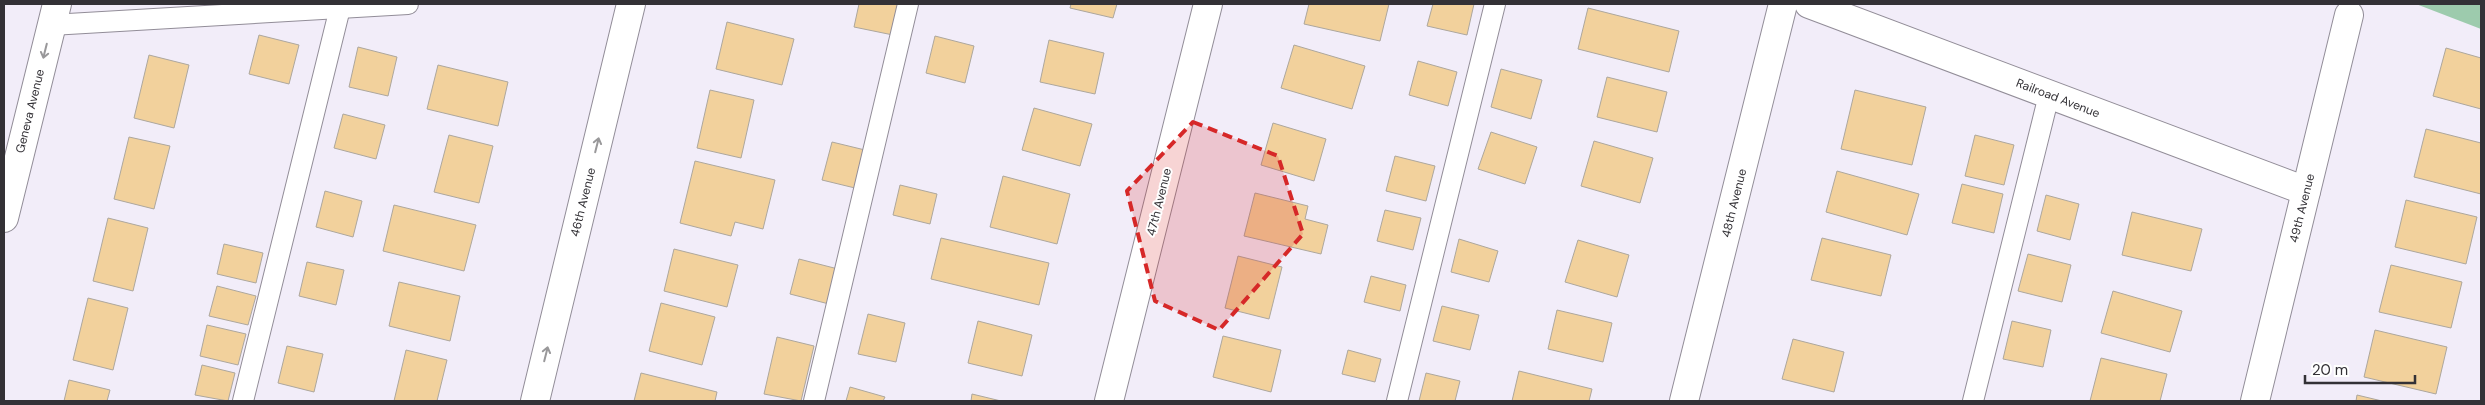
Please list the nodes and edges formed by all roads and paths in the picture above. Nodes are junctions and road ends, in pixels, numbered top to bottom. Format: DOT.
graph roads {
  1 [pos="408,4"];
  2 [pos="631,4"];
  3 [pos="908,4"];
  4 [pos="1208,4"];
  5 [pos="1495,4"];
  6 [pos="1783,4"];
  7 [pos="1809,4"];
  8 [pos="340,8"];
  9 [pos="54,14"];
  10 [pos="2349,15"];
  11 [pos="2049,94"];
  12 [pos="2306,191"];
  13 [pos="4,218"];
  14 [pos="243,401"];
  15 [pos="535,401"];
  16 [pos="814,401"];
  17 [pos="1109,401"];
  18 [pos="1397,401"];
  19 [pos="1684,401"];
  20 [pos="1973,401"];
  21 [pos="2254,401"];
  1 -- 8 [label="lane"];
  15 -- 2 [label="street, 46th Avenue, one-way"];
  3 -- 16 [label="lane"];
  4 -- 17 [label="street, 47th Avenue"];
  5 -- 18 [label="lane"];
  6 -- 19 [label="street, 48th Avenue"];
  7 -- 11 [label="street, Railroad Avenue"];
  8 -- 9 [label="lane"];
  8 -- 14 [label="lane"];
  9 -- 13 [label="street, Geneva Avenue, one-way"];
  10 -- 12 [label="street, 49th Avenue"];
  11 -- 12 [label="street, Railroad Avenue"];
  11 -- 20 [label="lane"];
  12 -- 21 [label="street, 49th Avenue"];
}
